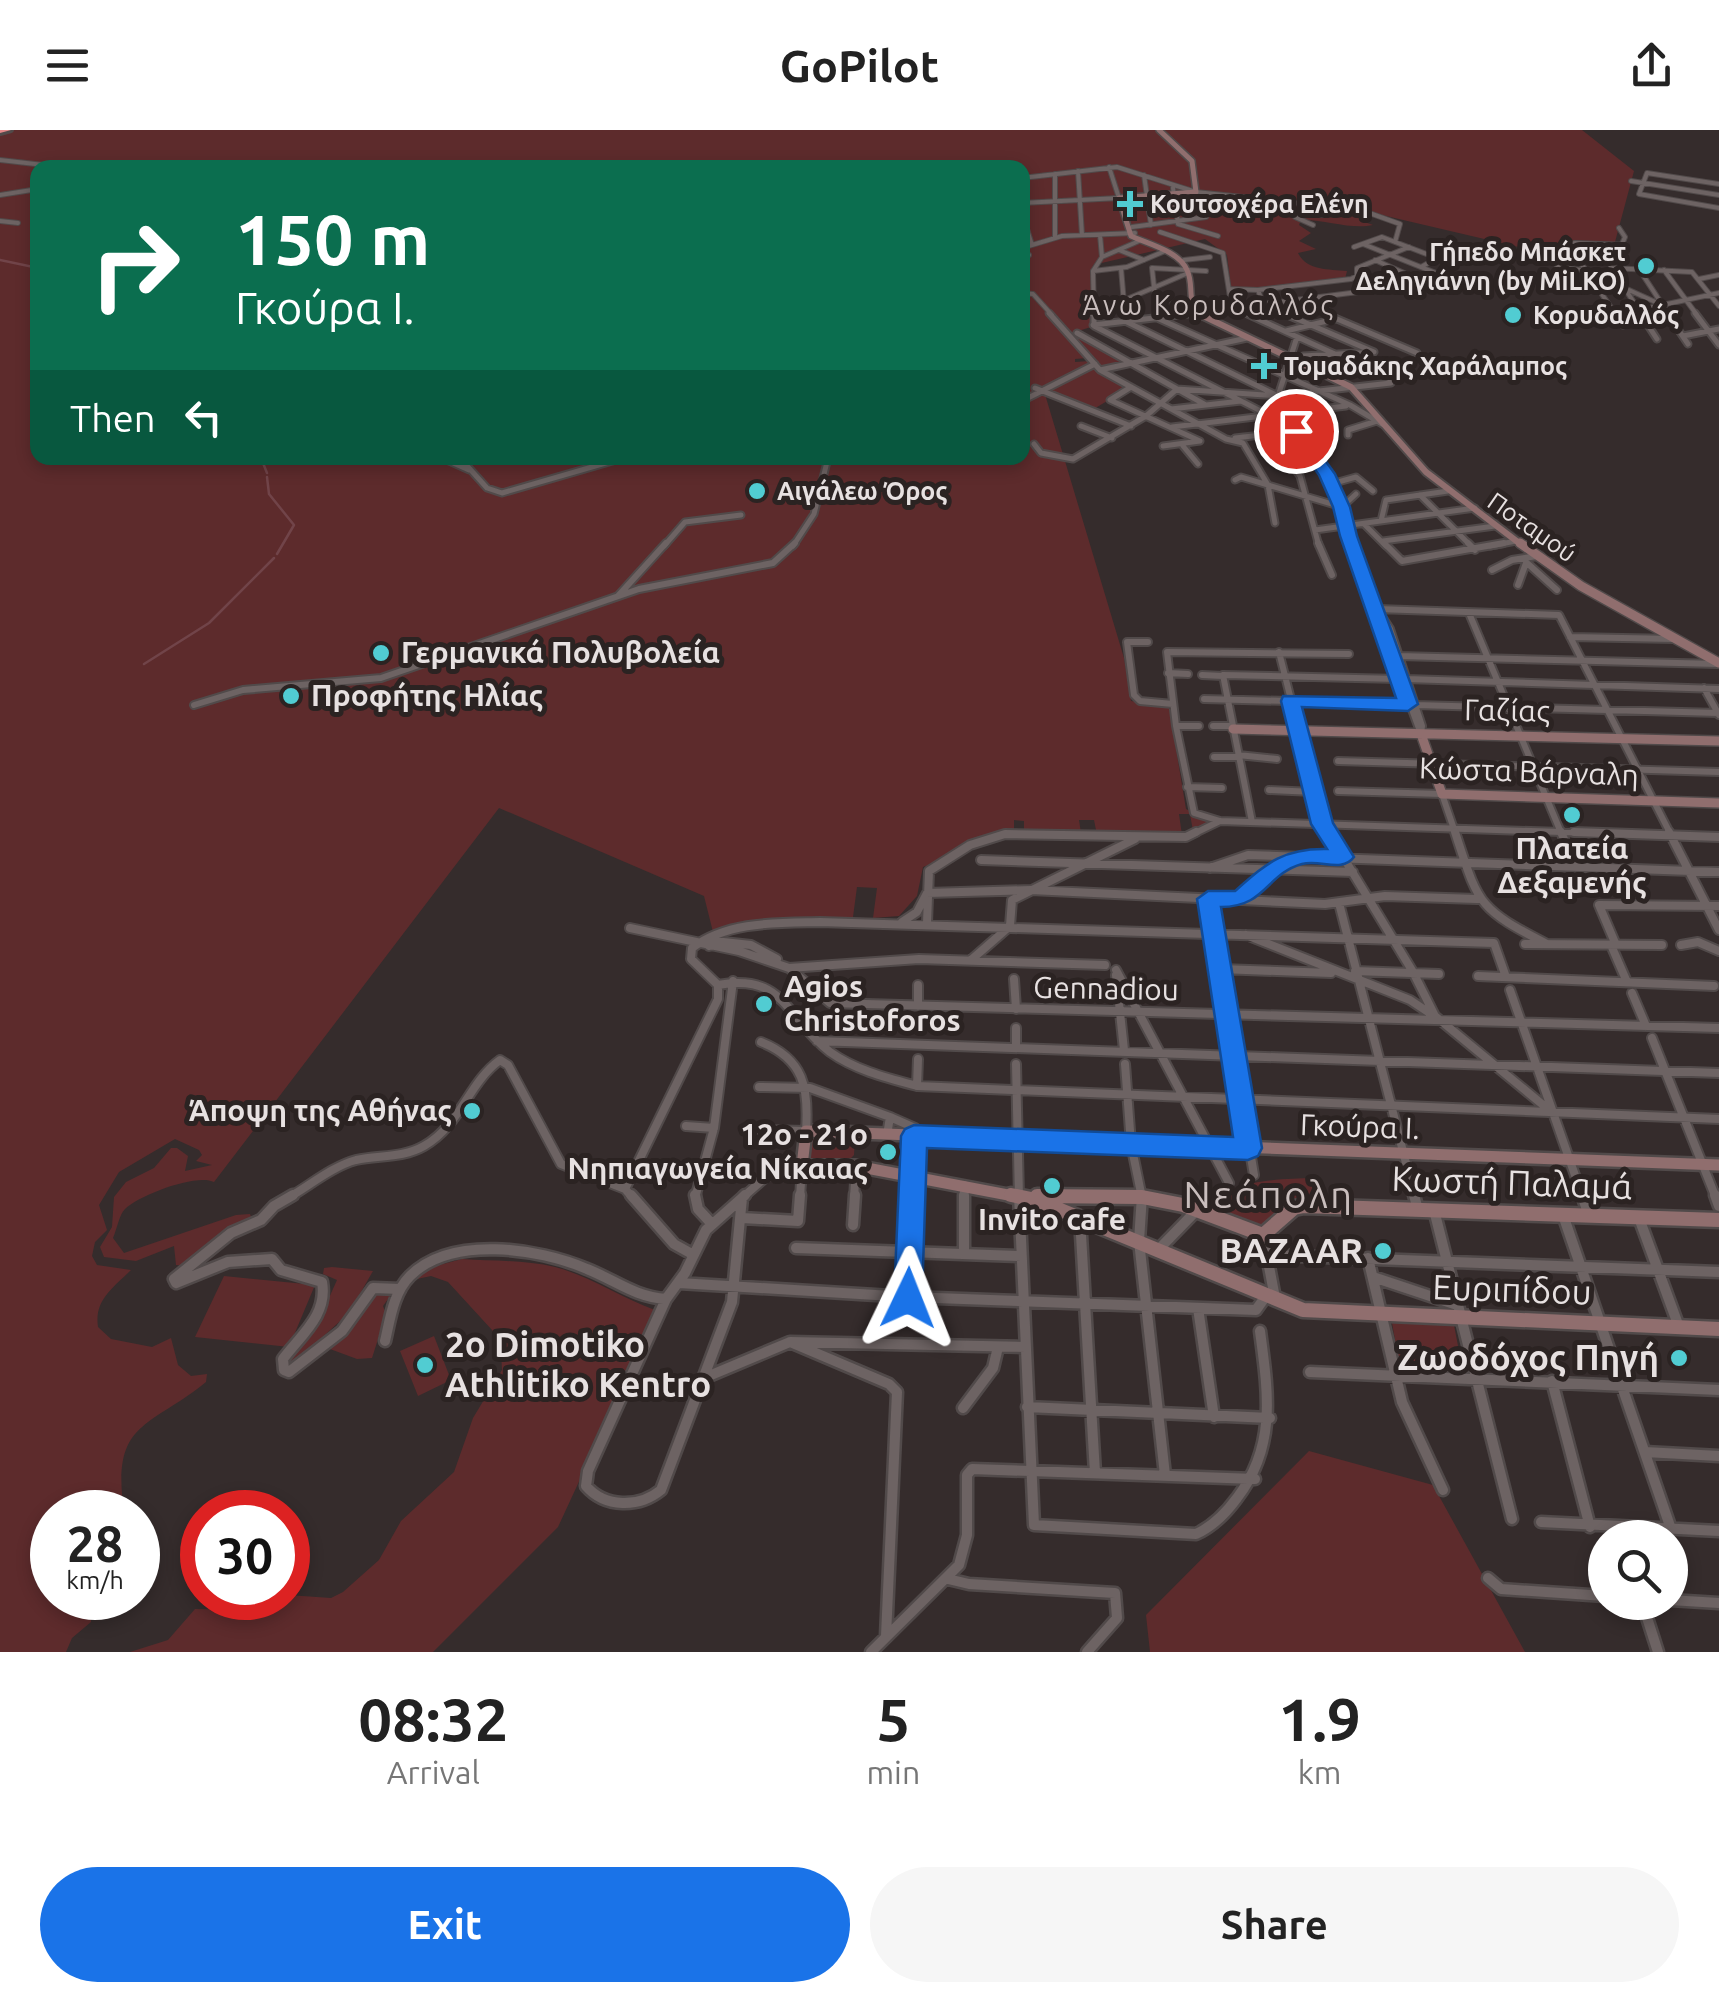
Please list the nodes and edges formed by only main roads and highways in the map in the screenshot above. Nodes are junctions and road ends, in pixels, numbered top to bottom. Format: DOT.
graph roads {
  1 [pos="8,130"];
  2 [pos="0,131"];
  1 -- 2 [label="highway"];
}
